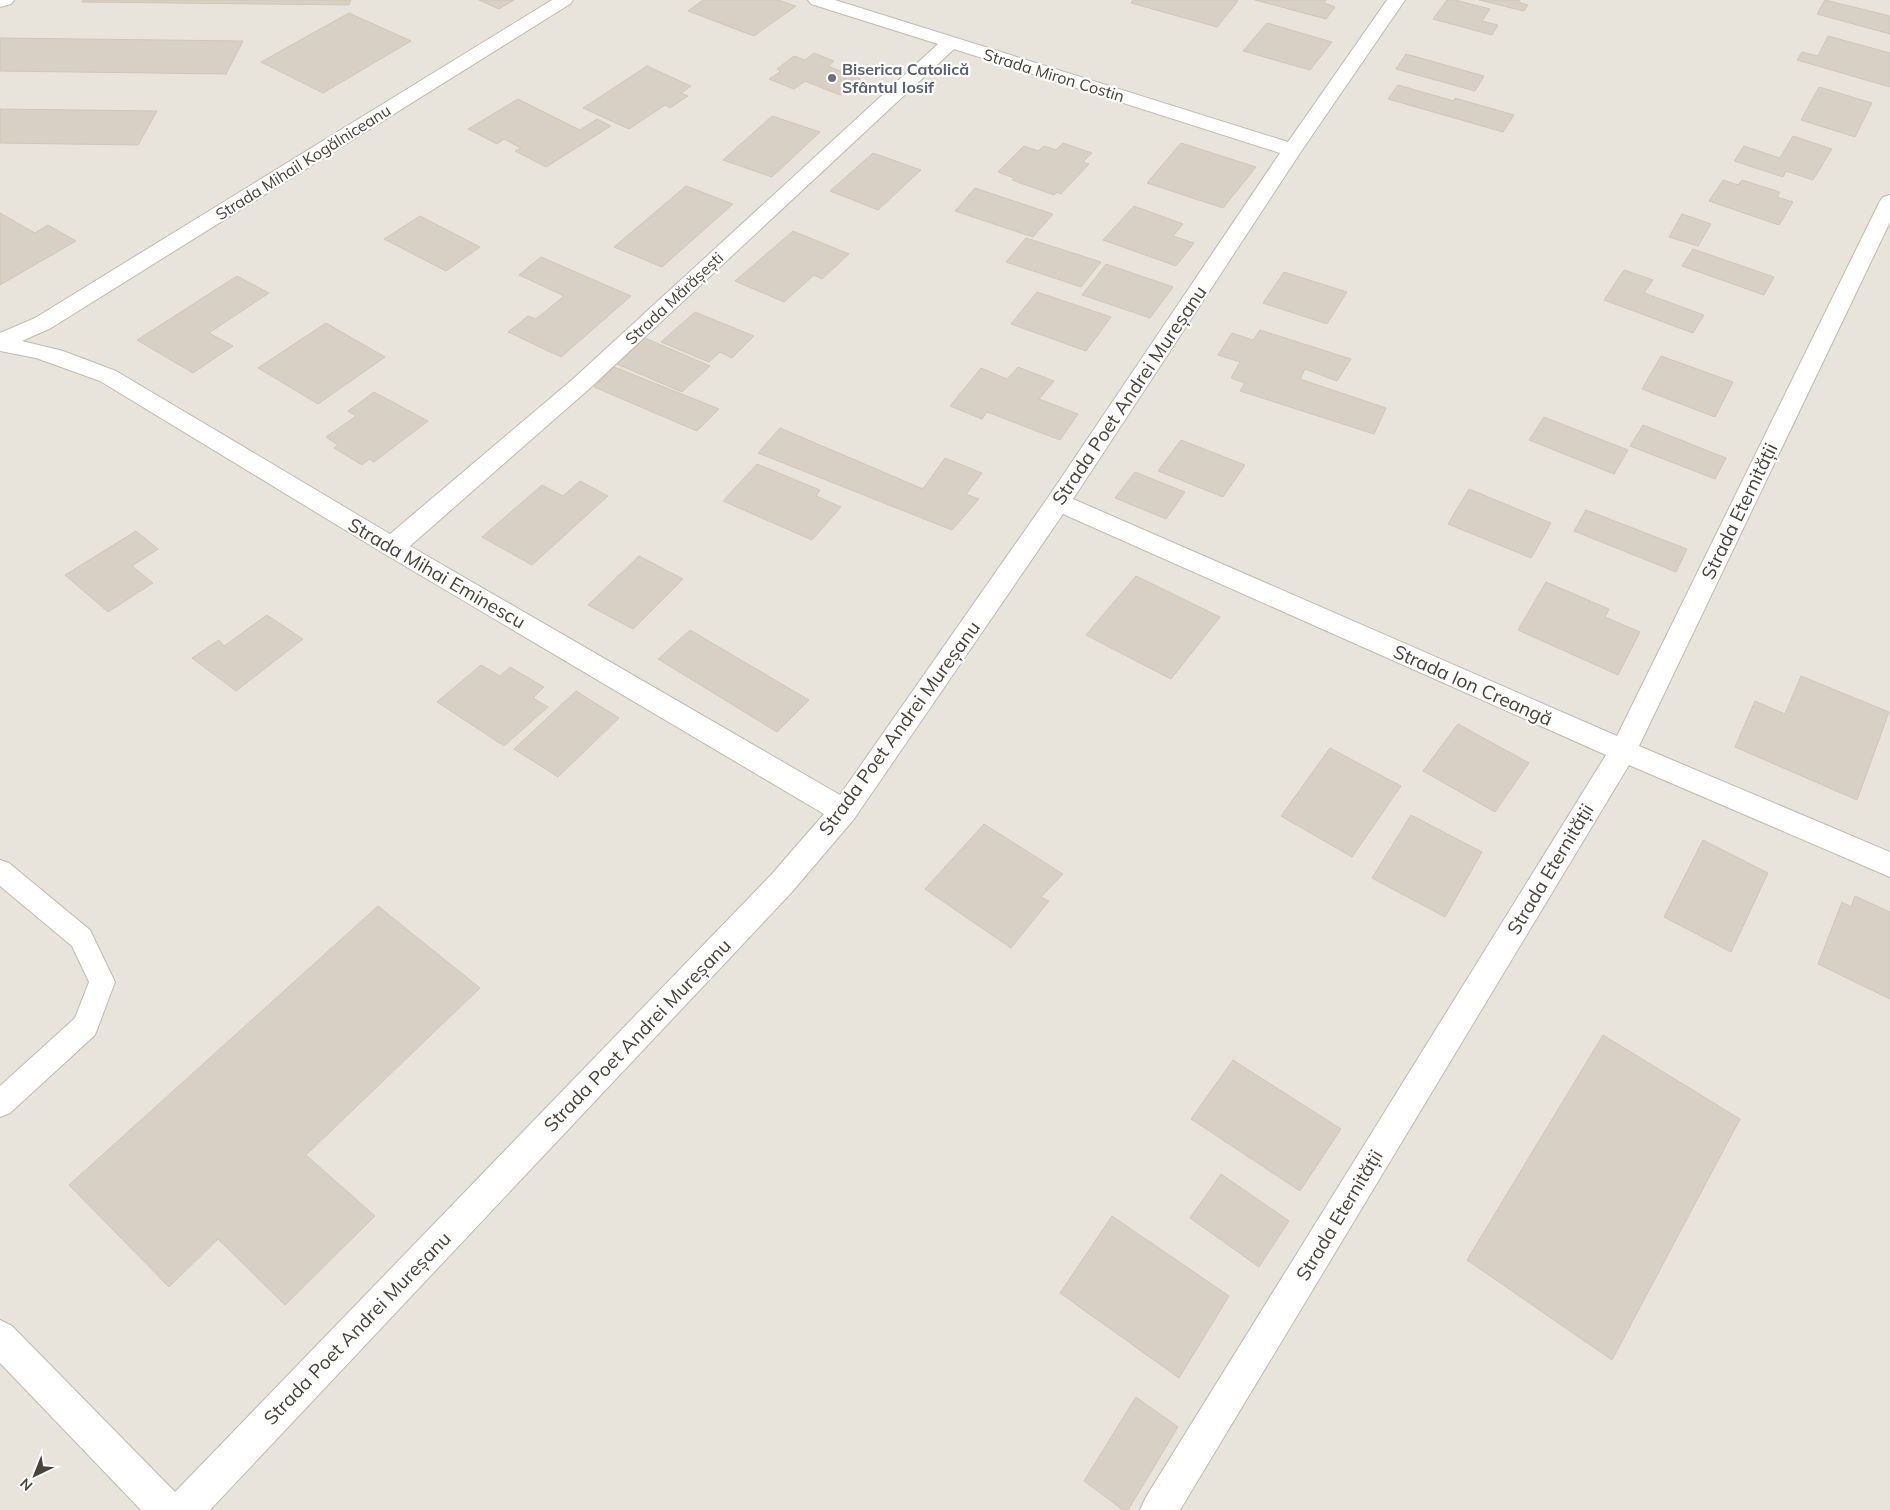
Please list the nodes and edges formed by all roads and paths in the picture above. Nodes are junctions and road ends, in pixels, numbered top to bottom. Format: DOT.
graph roads {
  1 [pos="5,0"];
  2 [pos="564,0"];
  3 [pos="817,0"];
  4 [pos="1396,0"];
  5 [pos="0,2"];
  6 [pos="951,42"];
  7 [pos="1292,150"];
  8 [pos="1890,201"];
  9 [pos="8,344"];
  10 [pos="0,362"];
  11 [pos="1058,502"];
  12 [pos="392,547"];
  13 [pos="1622,751"];
  14 [pos="844,811"];
  15 [pos="1890,865"];
  16 [pos="0,871"];
  17 [pos="0,1104"];
  18 [pos="0,1338"];
  19 [pos="166,1510"];
  20 [pos="184,1510"];
  21 [pos="1159,1510"];
  1 -- 5 [label="street"];
  2 -- 9 [label="street, Strada Mihail Kogălniceanu"];
  3 -- 6 [label="street, Strada Miron Costin"];
  4 -- 7 [label="street, Strada Poet Andrei Mureșanu"];
  6 -- 7 [label="street, Strada Miron Costin"];
  6 -- 12 [label="street, Strada Mărășești"];
  7 -- 11 [label="street, Strada Poet Andrei Mureșanu"];
  8 -- 13 [label="street, Strada Eternității"];
  9 -- 10 [label="street, Strada Mihail Kogălniceanu"];
  9 -- 12 [label="street, Strada Mihai Eminescu"];
  11 -- 13 [label="street, Strada Ion Creangă"];
  11 -- 14 [label="street, Strada Poet Andrei Mureșanu"];
  12 -- 14 [label="street, Strada Mihai Eminescu"];
  13 -- 15 [label="street, Strada Ion Creangă"];
  13 -- 21 [label="street, Strada Eternității"];
  14 -- 20 [label="street, Strada Poet Andrei Mureșanu"];
  16 -- 17 [label="lane"];
  18 -- 19 [label="street"];
}
